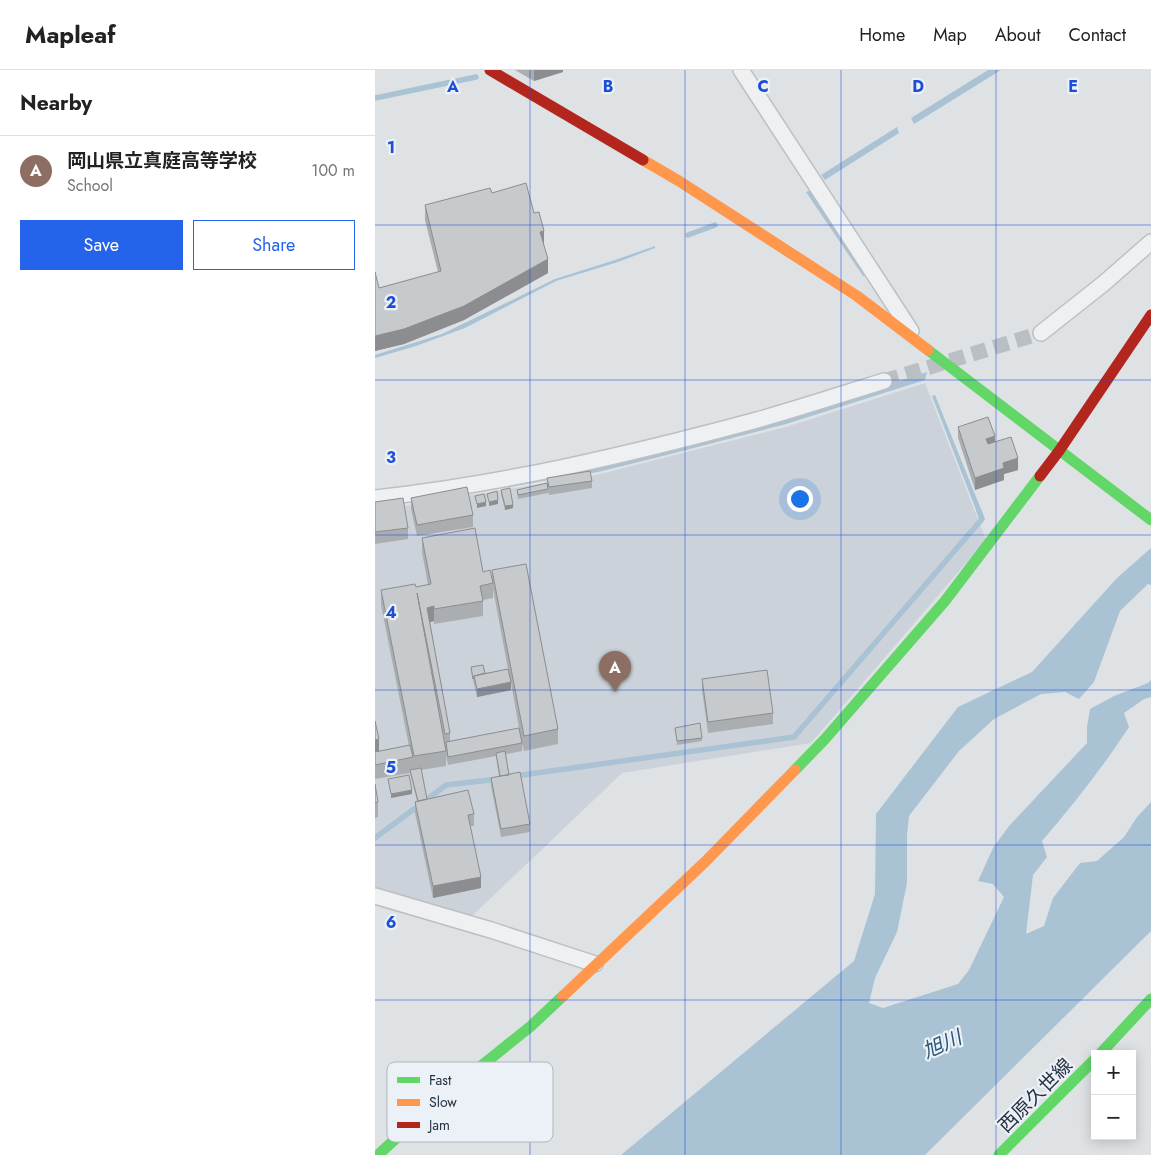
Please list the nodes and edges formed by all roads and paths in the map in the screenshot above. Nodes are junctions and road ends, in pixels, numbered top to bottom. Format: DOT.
graph roads {
  1 [pos="490,70"];
  2 [pos="741,70"];
  3 [pos="1151,242"];
  4 [pos="1151,315"];
  5 [pos="1041,333"];
  6 [pos="920,344"];
  7 [pos="884,381"];
  8 [pos="1059,451"];
  9 [pos="375,498"];
  10 [pos="1151,520"];
  11 [pos="375,896"];
  12 [pos="595,964"];
  13 [pos="1151,999"];
  14 [pos="1104,1050"];
  15 [pos="486,1062"];
  16 [pos="1091,1063"];
  17 [pos="392,1142"];
  18 [pos="378,1155"];
  19 [pos="999,1155"];
  1 -- 6 [label="street"];
  2 -- 6 [label="street"];
  3 -- 5 [label="street"];
  4 -- 8 [label="street"];
  6 -- 8 [label="street"];
  7 -- 9 [label="street"];
  8 -- 10 [label="street"];
  8 -- 12 [label="street"];
  11 -- 12 [label="street"];
  12 -- 15 [label="street"];
  13 -- 14 [label="street, 西原久世線"];
  16 -- 19 [label="street, 西原久世線"];
  17 -- 18 [label="street"];
}
